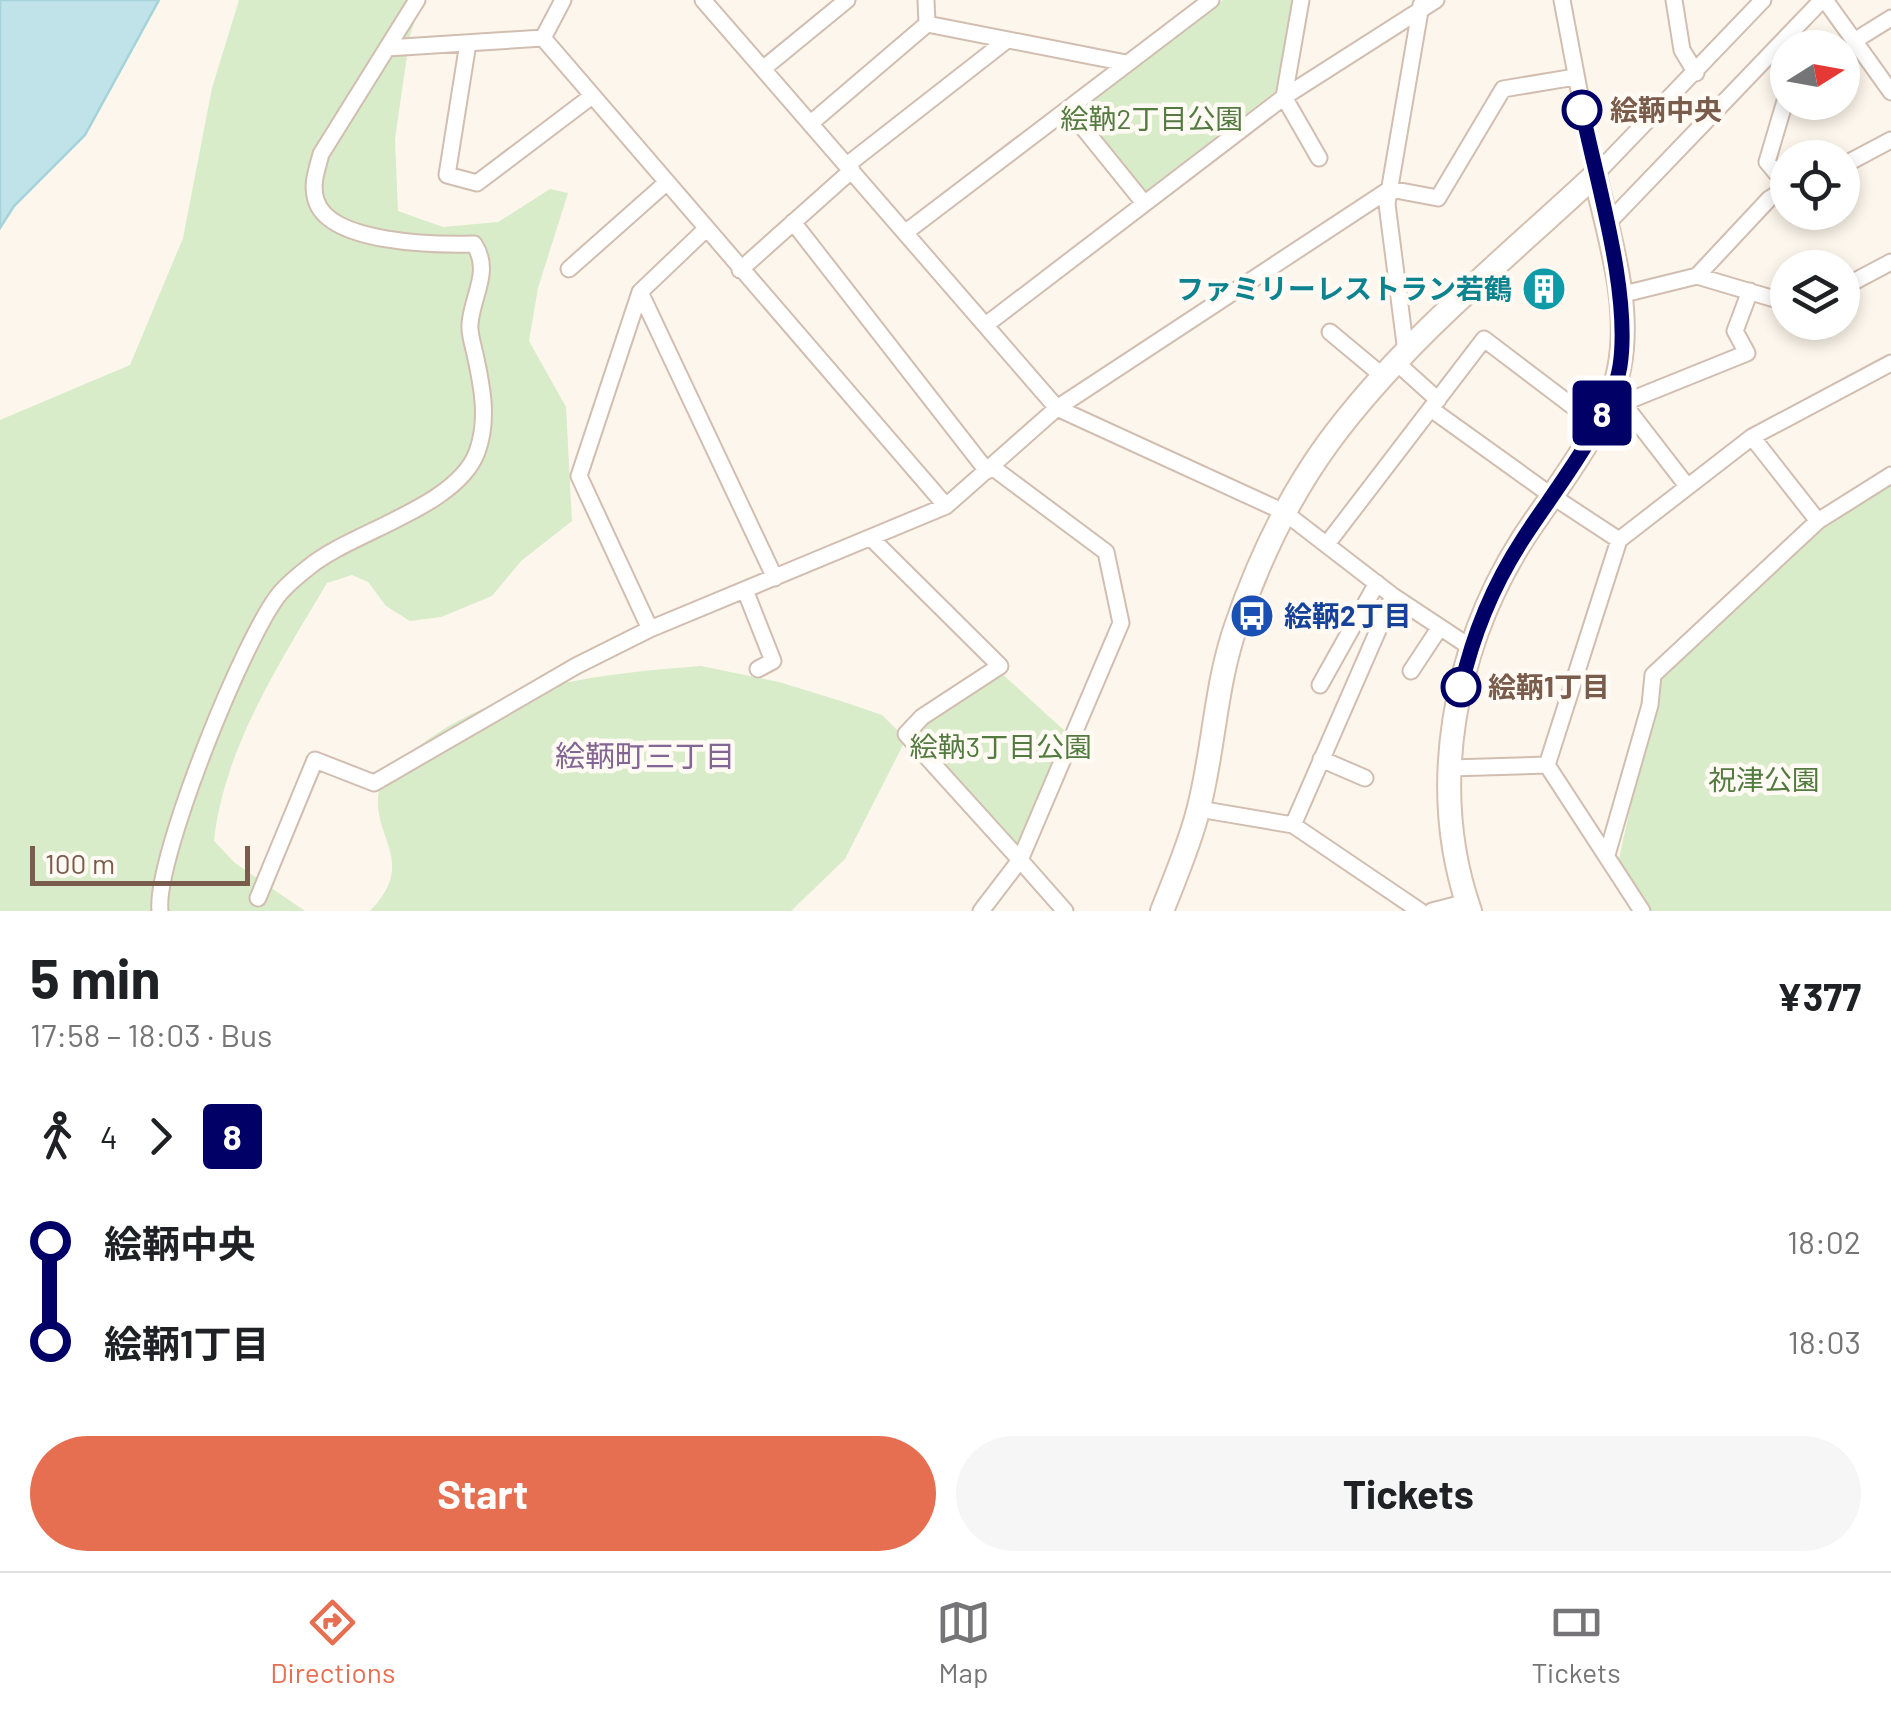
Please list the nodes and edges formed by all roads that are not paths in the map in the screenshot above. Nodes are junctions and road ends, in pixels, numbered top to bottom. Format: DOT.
graph roads {
  1 [pos="418,0"];
  2 [pos="563,0"];
  3 [pos="847,0"];
  4 [pos="926,0"];
  5 [pos="1300,0"];
  6 [pos="1436,0"];
  7 [pos="1562,0"];
  8 [pos="1674,0"];
  9 [pos="1763,0"];
  10 [pos="1824,0"];
  11 [pos="708,2"];
  12 [pos="1204,3"];
  13 [pos="1421,6"];
  14 [pos="1891,18"];
  15 [pos="927,24"];
  16 [pos="1841,30"];
  17 [pos="1860,35"];
  18 [pos="543,38"];
  19 [pos="1007,40"];
  20 [pos="468,44"];
  21 [pos="387,48"];
  22 [pos="1860,56"];
  23 [pos="1126,63"];
  24 [pos="764,68"];
  25 [pos="1696,72"];
  26 [pos="1575,77"];
  27 [pos="1891,92"];
  28 [pos="592,96"];
  29 [pos="1284,98"];
  30 [pos="1068,109"];
  31 [pos="810,123"];
  32 [pos="1891,140"];
  33 [pos="1860,156"];
  34 [pos="1319,158"];
  35 [pos="850,167"];
  36 [pos="1595,175"];
  37 [pos="666,183"];
  38 [pos="1390,190"];
  39 [pos="1770,198"];
  40 [pos="1144,203"];
  41 [pos="793,222"];
  42 [pos="1606,225"];
  43 [pos="706,229"];
  44 [pos="906,232"];
  45 [pos="1887,264"];
  46 [pos="570,268"];
  47 [pos="740,270"];
  48 [pos="1698,276"];
  49 [pos="1860,278"];
  50 [pos="1891,284"];
  51 [pos="640,292"];
  52 [pos="1750,292"];
  53 [pos="1620,295"];
  54 [pos="1770,298"];
  55 [pos="987,324"];
  56 [pos="1330,332"];
  57 [pos="1396,364"];
  58 [pos="1891,364"];
  59 [pos="1618,397"];
  60 [pos="1434,404"];
  61 [pos="1057,408"];
  62 [pos="1596,424"];
  63 [pos="1752,437"];
  64 [pos="990,469"];
  65 [pos="1891,475"];
  66 [pos="1687,486"];
  67 [pos="1552,496"];
  68 [pos="946,506"];
  69 [pos="1284,512"];
  70 [pos="1818,521"];
  71 [pos="871,538"];
  72 [pos="1619,540"];
  73 [pos="1327,544"];
  74 [pos="775,578"];
  75 [pos="1377,583"];
  76 [pos="745,590"];
  77 [pos="1394,596"];
  78 [pos="1440,627"];
  79 [pos="650,629"];
  80 [pos="1470,647"];
  81 [pos="1330,668"];
  82 [pos="758,669"];
  83 [pos="1411,671"];
  84 [pos="1320,685"];
  85 [pos="1353,688"];
  86 [pos="1321,759"];
  87 [pos="1547,765"];
  88 [pos="1450,768"];
  89 [pos="1366,778"];
  90 [pos="1199,809"];
  91 [pos="1293,824"];
  92 [pos="1607,855"];
  93 [pos="1020,860"];
  94 [pos="258,898"];
  95 [pos="1468,907"];
  96 [pos="160,911"];
  97 [pos="981,911"];
  98 [pos="1065,911"];
  99 [pos="1162,911"];
  100 [pos="1420,911"];
  101 [pos="1432,911"];
  102 [pos="1642,911"];
  1 -- 21 [label="street"];
  2 -- 18 [label="street"];
  3 -- 24 [label="street"];
  4 -- 15 [label="street"];
  5 -- 29 [label="street"];
  6 -- 13 [label="street"];
  7 -- 26 [label="street"];
  8 -- 25 [label="street"];
  9 -- 25 [label="street"];
  10 -- 16 [label="street"];
  10 -- 42 [label="street"];
  11 -- 24 [label="street"];
  12 -- 23 [label="street"];
  13 -- 29 [label="street"];
  13 -- 38 [label="street"];
  14 -- 17 [label="street"];
  15 -- 19 [label="street"];
  15 -- 31 [label="street"];
  18 -- 20 [label="street"];
  18 -- 28 [label="street"];
  19 -- 23 [label="street"];
  19 -- 35 [label="street"];
  20 -- 21 [label="street"];
  20 -- 28 [label="street"];
  21 -- 96 [label="street"];
  22 -- 27 [label="street"];
  23 -- 30 [label="street"];
  24 -- 31 [label="street"];
  25 -- 36 [label="street"];
  26 -- 36 [label="street"];
  26 -- 38 [label="street"];
  28 -- 37 [label="street"];
  29 -- 34 [label="street"];
  29 -- 40 [label="street"];
  30 -- 40 [label="street"];
  30 -- 44 [label="street"];
  31 -- 35 [label="street"];
  32 -- 33 [label="street"];
  35 -- 41 [label="street"];
  35 -- 44 [label="street"];
  36 -- 42 [label="main road"];
  36 -- 57 [label="main road"];
  37 -- 43 [label="street"];
  37 -- 46 [label="street"];
  38 -- 57 [label="street"];
  38 -- 61 [label="street"];
  39 -- 48 [label="street"];
  40 -- 55 [label="street"];
  41 -- 47 [label="street"];
  41 -- 64 [label="street"];
  42 -- 53 [label="main road"];
  43 -- 47 [label="street"];
  43 -- 51 [label="street"];
  44 -- 55 [label="street"];
  45 -- 49 [label="street"];
  45 -- 50 [label="street"];
  47 -- 68 [label="street"];
  48 -- 52 [label="street"];
  48 -- 53 [label="street"];
  51 -- 74 [label="street"];
  51 -- 79 [label="street"];
  52 -- 54 [label="street"];
  52 -- 59 [label="street"];
  53 -- 59 [label="main road"];
  55 -- 61 [label="street"];
  56 -- 57 [label="street"];
  57 -- 60 [label="street"];
  57 -- 69 [label="main road"];
  58 -- 63 [label="street"];
  59 -- 62 [label="main road"];
  59 -- 66 [label="street"];
  60 -- 62 [label="street"];
  60 -- 67 [label="street"];
  60 -- 73 [label="street"];
  61 -- 64 [label="street"];
  61 -- 69 [label="street"];
  62 -- 67 [label="main road"];
  63 -- 66 [label="street"];
  63 -- 70 [label="street"];
  64 -- 68 [label="street"];
  64 -- 93 [label="street"];
  65 -- 70 [label="street"];
  66 -- 72 [label="street"];
  67 -- 72 [label="street"];
  67 -- 80 [label="main road"];
  68 -- 71 [label="street"];
  69 -- 73 [label="street"];
  69 -- 90 [label="main road"];
  70 -- 92 [label="street"];
  71 -- 74 [label="street"];
  71 -- 93 [label="street"];
  72 -- 87 [label="street"];
  73 -- 75 [label="street"];
  74 -- 76 [label="street"];
  75 -- 77 [label="street"];
  75 -- 81 [label="street"];
  76 -- 79 [label="street"];
  76 -- 82 [label="street"];
  77 -- 78 [label="street"];
  77 -- 85 [label="street"];
  78 -- 80 [label="street"];
  78 -- 83 [label="street"];
  79 -- 94 [label="street"];
  80 -- 88 [label="main road"];
  81 -- 84 [label="street"];
  81 -- 85 [label="street"];
  85 -- 86 [label="street"];
  86 -- 89 [label="street"];
  86 -- 91 [label="street"];
  87 -- 88 [label="street"];
  87 -- 92 [label="street"];
  88 -- 95 [label="main road"];
  90 -- 91 [label="street"];
  90 -- 99 [label="main road"];
  91 -- 100 [label="street"];
  92 -- 102 [label="street"];
  93 -- 97 [label="street"];
  93 -- 98 [label="street"];
  95 -- 101 [label="street"];
}
